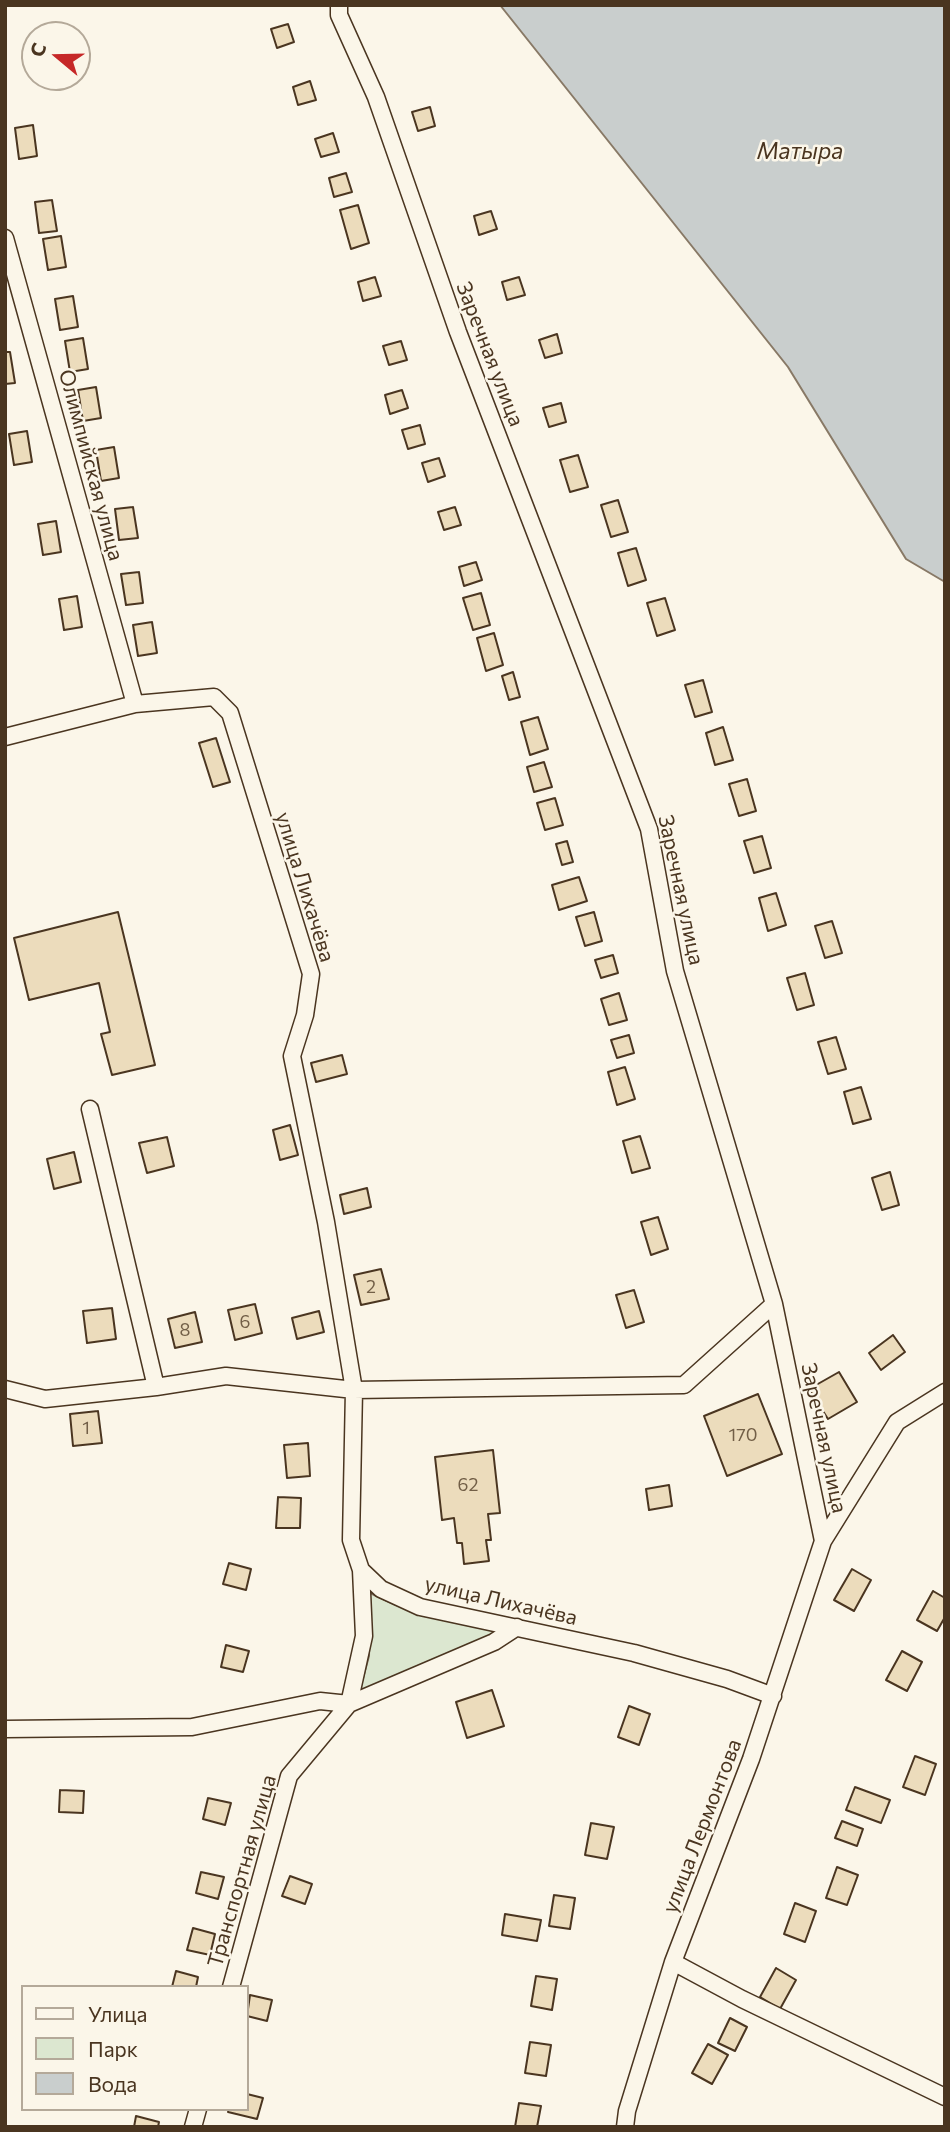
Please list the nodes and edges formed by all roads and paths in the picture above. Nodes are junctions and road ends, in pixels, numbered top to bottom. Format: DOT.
graph roads {
  1 [pos="338,5"];
  2 [pos="5,238"];
  3 [pos="135,704"];
  4 [pos="5,737"];
  5 [pos="90,1109"];
  6 [pos="774,1304"];
  7 [pos="156,1387"];
  8 [pos="5,1389"];
  9 [pos="354,1390"];
  10 [pos="945,1392"];
  11 [pos="823,1541"];
  12 [pos="361,1570"];
  13 [pos="517,1627"];
  14 [pos="773,1696"];
  15 [pos="349,1704"];
  16 [pos="5,1729"];
  17 [pos="673,1962"];
  18 [pos="233,1985"];
  19 [pos="945,2096"];
  20 [pos="625,2127"];
  1 -- 6 [label="street, Заречная улица"];
  2 -- 3 [label="street, Олимпийская улица"];
  3 -- 4 [label="street, улица Лихачёва"];
  3 -- 9 [label="street, улица Лихачёва"];
  5 -- 7 [label="street"];
  6 -- 9 [label="street"];
  6 -- 11 [label="street, Заречная улица"];
  7 -- 8 [label="street"];
  7 -- 9 [label="street"];
  9 -- 12 [label="street, улица Лихачёва"];
  10 -- 11 [label="street, Заречная улица"];
  11 -- 14 [label="street, улица Лермонтова"];
  12 -- 13 [label="street, улица Лихачёва"];
  12 -- 15 [label="street, Транспортная улица"];
  13 -- 14 [label="street, улица Лихачёва"];
  13 -- 15 [label="street, Транспортная улица"];
  14 -- 17 [label="street, улица Лермонтова"];
  15 -- 16 [label="street, Транспортная улица"];
  15 -- 18 [label="street, Транспортная улица"];
  17 -- 19 [label="street"];
  17 -- 20 [label="street, улица Лермонтова"];
}
